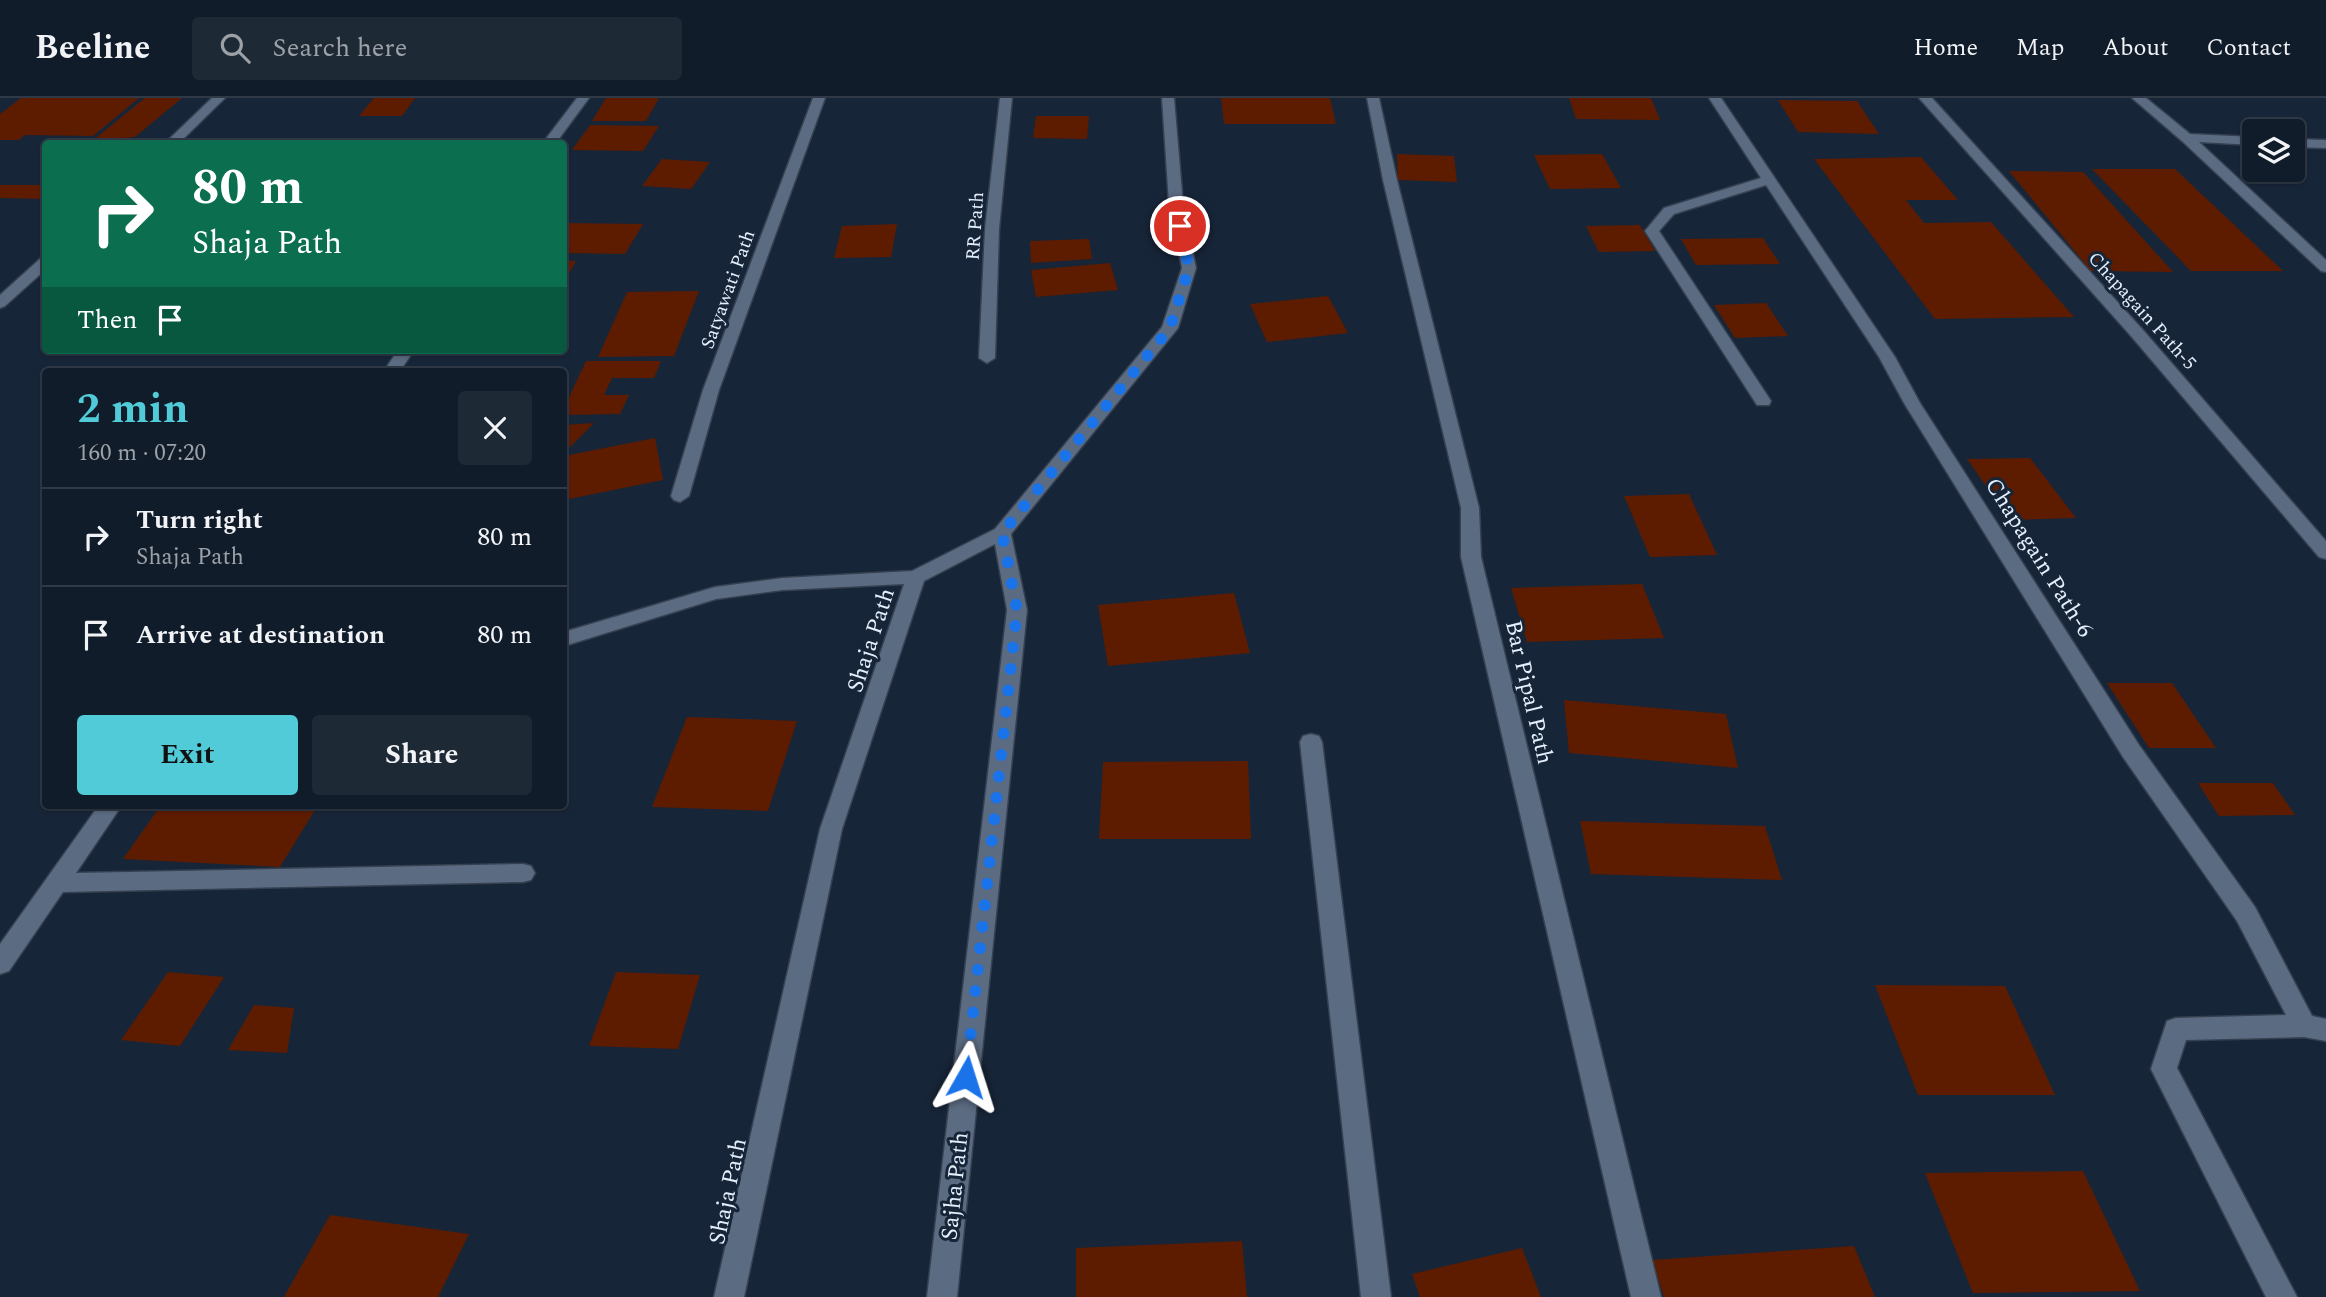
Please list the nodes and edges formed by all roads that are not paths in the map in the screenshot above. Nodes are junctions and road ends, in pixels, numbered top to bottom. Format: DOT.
graph roads {
  1 [pos="219,98"];
  2 [pos="583,98"];
  3 [pos="819,98"];
  4 [pos="1006,98"];
  5 [pos="1168,98"];
  6 [pos="1373,98"];
  7 [pos="1715,98"];
  8 [pos="1925,98"];
  9 [pos="2138,98"];
  10 [pos="2187,138"];
  11 [pos="174,140"];
  12 [pos="551,140"];
  13 [pos="2242,140"];
  14 [pos="2305,143"];
  15 [pos="2326,144"];
  16 [pos="1768,180"];
  17 [pos="42,265"];
  18 [pos="2326,268"];
  19 [pos="0,303"];
  20 [pos="986,358"];
  21 [pos="1763,401"];
  22 [pos="680,496"];
  23 [pos="1002,533"];
  24 [pos="2326,553"];
  25 [pos="916,577"];
  26 [pos="567,638"];
  27 [pos="1311,742"];
  28 [pos="108,809"];
  29 [pos="523,873"];
  30 [pos="59,883"];
  31 [pos="0,964"];
  32 [pos="2315,1028"];
  33 [pos="729,1297"];
  34 [pos="942,1297"];
  35 [pos="1376,1297"];
  36 [pos="1646,1297"];
  37 [pos="2282,1297"];
  1 -- 11 [label="street"];
  2 -- 12 [label="street"];
  3 -- 22 [label="street, Satyawati Path"];
  4 -- 20 [label="street, RR Path"];
  5 -- 23 [label="street, Shaja Path"];
  6 -- 36 [label="street, Bar Pipal Path"];
  7 -- 16 [label="street, Chapagain Path-6"];
  8 -- 24 [label="street, Chapagain Path-5"];
  9 -- 10 [label="street"];
  10 -- 13 [label="street"];
  10 -- 18 [label="street"];
  14 -- 15 [label="street"];
  16 -- 21 [label="street"];
  16 -- 32 [label="street, Chapagain Path-6"];
  17 -- 19 [label="street"];
  23 -- 25 [label="street, Shaja Path"];
  23 -- 34 [label="street, Sajha Path"];
  25 -- 26 [label="street"];
  25 -- 33 [label="street, Shaja Path"];
  27 -- 35 [label="street"];
  28 -- 30 [label="street"];
  29 -- 30 [label="street"];
  30 -- 31 [label="street"];
  32 -- 37 [label="street"];
}
